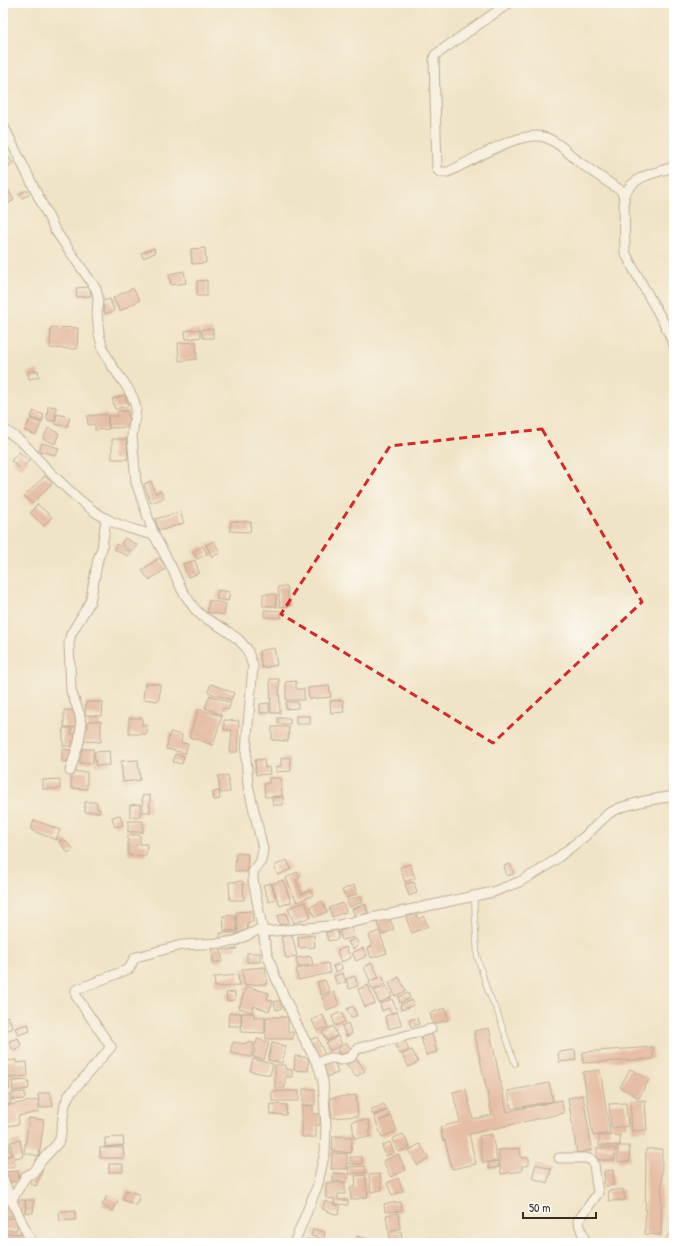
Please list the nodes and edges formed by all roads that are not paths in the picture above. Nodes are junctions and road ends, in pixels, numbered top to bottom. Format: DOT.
graph roads {
  1 [pos="509,3"];
  2 [pos="3,125"];
  3 [pos="674,167"];
  4 [pos="624,195"];
  5 [pos="674,345"];
  6 [pos="3,429"];
  7 [pos="106,519"];
  8 [pos="154,535"];
  9 [pos="70,771"];
  10 [pos="674,796"];
  11 [pos="474,897"];
  12 [pos="262,930"];
  13 [pos="431,1029"];
  14 [pos="317,1063"];
  15 [pos="515,1064"];
  16 [pos="559,1158"];
  17 [pos="3,1178"];
  18 [pos="11,1201"];
  19 [pos="674,1239"];
  20 [pos="29,1243"];
  21 [pos="294,1243"];
  22 [pos="586,1243"];
  23 [pos="672,1243"];
  1 -- 4 [label="street"];
  2 -- 8 [label="street"];
  3 -- 4 [label="street"];
  4 -- 5 [label="street"];
  6 -- 7 [label="street"];
  7 -- 8 [label="street"];
  7 -- 9 [label="street"];
  8 -- 12 [label="street"];
  10 -- 11 [label="street"];
  11 -- 12 [label="street"];
  11 -- 15 [label="lane"];
  12 -- 14 [label="street"];
  12 -- 18 [label="street"];
  13 -- 14 [label="street"];
  14 -- 21 [label="street"];
  16 -- 22 [label="street"];
  17 -- 18 [label="street"];
  18 -- 20 [label="street"];
  19 -- 23 [label="street"];
}
